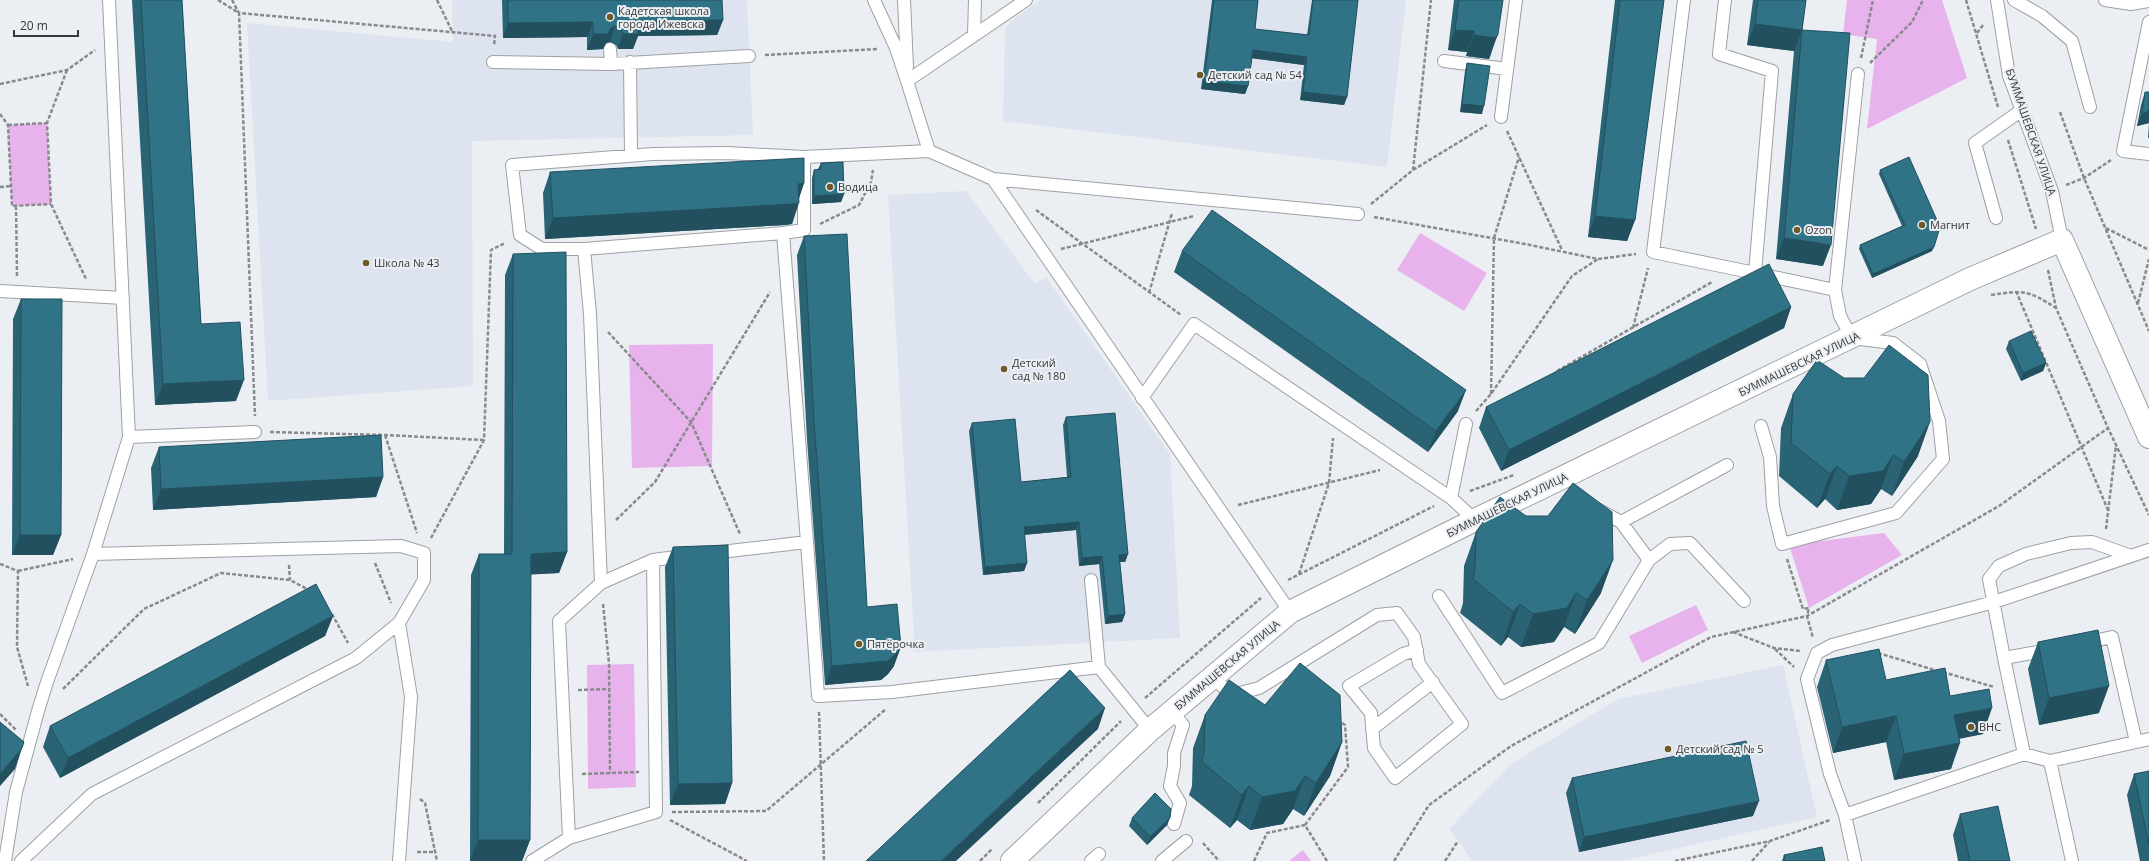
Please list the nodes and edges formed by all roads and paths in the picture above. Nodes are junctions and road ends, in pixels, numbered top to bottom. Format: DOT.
graph roads {
  1 [pos="109,0"];
  2 [pos="218,0"];
  3 [pos="232,0"];
  4 [pos="437,0"];
  5 [pos="874,0"];
  6 [pos="904,0"];
  7 [pos="975,0"];
  8 [pos="1026,0"];
  9 [pos="1431,0"];
  10 [pos="1516,0"];
  11 [pos="1684,0"];
  12 [pos="1725,0"];
  13 [pos="1873,0"];
  14 [pos="1923,0"];
  15 [pos="1997,0"];
  16 [pos="2014,0"];
  17 [pos="2105,0"];
  18 [pos="2149,1"];
  19 [pos="239,13"];
  20 [pos="2149,22"];
  21 [pos="453,33"];
  22 [pos="974,35"];
  23 [pos="111,38"];
  24 [pos="2147,47"];
  25 [pos="896,48"];
  26 [pos="610,49"];
  27 [pos="750,56"];
  28 [pos="1444,61"];
  29 [pos="493,62"];
  30 [pos="630,62"];
  31 [pos="611,64"];
  32 [pos="1507,69"];
  33 [pos="67,70"];
  34 [pos="1858,74"];
  35 [pos="907,81"];
  36 [pos="0,84"];
  37 [pos="2090,107"];
  38 [pos="2022,110"];
  39 [pos="2060,112"];
  40 [pos="0,114"];
  41 [pos="1500,117"];
  42 [pos="47,123"];
  43 [pos="8,125"];
  44 [pos="929,151"];
  45 [pos="2124,152"];
  46 [pos="876,154"];
  47 [pos="2149,154"];
  48 [pos="631,155"];
  49 [pos="804,157"];
  50 [pos="1519,157"];
  51 [pos="1413,170"];
  52 [pos="2084,178"];
  53 [pos="993,180"];
  54 [pos="11,186"];
  55 [pos="0,187"];
  56 [pos="1176,197"];
  57 [pos="51,204"];
  58 [pos="16,206"];
  59 [pos="1030,206"];
  60 [pos="1358,214"];
  61 [pos="1199,215"];
  62 [pos="1996,218"];
  63 [pos="1170,222"];
  64 [pos="2105,228"];
  65 [pos="804,230"];
  66 [pos="783,233"];
  67 [pos="520,236"];
  68 [pos="1494,238"];
  69 [pos="2062,240"];
  70 [pos="1084,245"];
  71 [pos="584,249"];
  72 [pos="2149,250"];
  73 [pos="1562,251"];
  74 [pos="1653,252"];
  75 [pos="1043,253"];
  76 [pos="2149,259"];
  77 [pos="1598,260"];
  78 [pos="787,264"];
  79 [pos="1735,269"];
  80 [pos="1755,273"];
  81 [pos="1836,290"];
  82 [pos="0,291"];
  83 [pos="17,292"];
  84 [pos="2016,292"];
  85 [pos="1149,293"];
  86 [pos="94,296"];
  87 [pos="123,298"];
  88 [pos="2138,304"];
  89 [pos="590,314"];
  90 [pos="1194,324"];
  91 [pos="1633,328"];
  92 [pos="2149,331"];
  93 [pos="1852,338"];
  94 [pos="1552,374"];
  95 [pos="1491,394"];
  96 [pos="1142,398"];
  97 [pos="1335,418"];
  98 [pos="691,422"];
  99 [pos="1466,424"];
  100 [pos="1761,426"];
  101 [pos="2108,428"];
  102 [pos="255,432"];
  103 [pos="385,435"];
  104 [pos="129,437"];
  105 [pos="2149,437"];
  106 [pos="484,440"];
  107 [pos="2116,444"];
  108 [pos="2081,447"];
  109 [pos="1402,465"];
  110 [pos="1727,465"];
  111 [pos="1329,483"];
  112 [pos="1451,498"];
  113 [pos="1585,502"];
  114 [pos="1218,510"];
  115 [pos="2108,510"];
  116 [pos="1475,520"];
  117 [pos="1621,522"];
  118 [pos="601,534"];
  119 [pos="807,542"];
  120 [pos="1782,544"];
  121 [pos="2104,546"];
  122 [pos="368,548"];
  123 [pos="746,549"];
  124 [pos="2149,550"];
  125 [pos="424,553"];
  126 [pos="93,554"];
  127 [pos="2131,556"];
  128 [pos="653,560"];
  129 [pos="1649,560"];
  130 [pos="0,564"];
  131 [pos="18,571"];
  132 [pos="1299,575"];
  133 [pos="1091,580"];
  134 [pos="601,583"];
  135 [pos="315,593"];
  136 [pos="1439,596"];
  137 [pos="1744,601"];
  138 [pos="1994,602"];
  139 [pos="329,610"];
  140 [pos="1290,612"];
  141 [pos="1806,616"];
  142 [pos="399,623"];
  143 [pos="1733,632"];
  144 [pos="1842,642"];
  145 [pos="2074,645"];
  146 [pos="1774,648"];
  147 [pos="2058,648"];
  148 [pos="1417,650"];
  149 [pos="1817,653"];
  150 [pos="356,658"];
  151 [pos="2004,658"];
  152 [pos="1099,667"];
  153 [pos="1212,677"];
  154 [pos="1807,679"];
  155 [pos="1433,682"];
  156 [pos="610,689"];
  157 [pos="563,690"];
  158 [pos="892,692"];
  159 [pos="2012,693"];
  160 [pos="818,696"];
  161 [pos="38,711"];
  162 [pos="1172,712"];
  163 [pos="1332,716"];
  164 [pos="1372,729"];
  165 [pos="1150,730"];
  166 [pos="2149,739"];
  167 [pos="2136,742"];
  168 [pos="2024,754"];
  169 [pos="2050,761"];
  170 [pos="822,763"];
  171 [pos="655,771"];
  172 [pos="610,773"];
  173 [pos="567,774"];
  174 [pos="405,783"];
  175 [pos="656,812"];
  176 [pos="1846,815"];
  177 [pos="1174,824"];
  178 [pos="1305,825"];
  179 [pos="569,838"];
  180 [pos="1458,841"];
  181 [pos="1770,841"];
  182 [pos="1186,842"];
  183 [pos="5,861"];
  184 [pos="21,861"];
  185 [pos="399,861"];
  186 [pos="437,861"];
  187 [pos="532,861"];
  188 [pos="747,861"];
  189 [pos="824,861"];
  190 [pos="1012,861"];
  191 [pos="1162,861"];
  192 [pos="1254,861"];
  193 [pos="1327,861"];
  194 [pos="1394,861"];
  195 [pos="1444,861"];
  196 [pos="1675,861"];
  197 [pos="1752,861"];
  198 [pos="1855,861"];
  199 [pos="2072,861"];
  1 -- 23 [label="lane"];
  2 -- 19 [label="path"];
  3 -- 19 [label="path"];
  4 -- 21 [label="path"];
  5 -- 25 [label="lane"];
  6 -- 35 [label="lane"];
  7 -- 22 [label="lane"];
  8 -- 22 [label="lane"];
  9 -- 51 [label="path"];
  10 -- 32 [label="lane"];
  11 -- 74 [label="lane"];
  12 -- 80 [label="lane"];
  13 -- 34 [label="path"];
  14 -- 34 [label="path"];
  15 -- 38 [label="lane, БУММАШЕВСКАЯ УЛИЦА"];
  16 -- 37 [label="lane"];
  17 -- 18 [label="lane"];
  19 -- 21 [label="path"];
  19 -- 102 [label="path"];
  20 -- 24 [label="lane"];
  21 -- 29 [label="path"];
  22 -- 35 [label="lane"];
  23 -- 33 [label="path"];
  23 -- 87 [label="lane"];
  24 -- 45 [label="lane"];
  25 -- 27 [label="path"];
  25 -- 35 [label="lane"];
  26 -- 31 [label="lane"];
  27 -- 30 [label="lane"];
  28 -- 32 [label="lane"];
  29 -- 31 [label="lane"];
  30 -- 31 [label="lane"];
  30 -- 48 [label="lane"];
  32 -- 41 [label="lane"];
  33 -- 36 [label="path"];
  33 -- 42 [label="path"];
  34 -- 81 [label="lane"];
  35 -- 44 [label="lane"];
  38 -- 62 [label="lane"];
  38 -- 69 [label="lane, БУММАШЕВСКАЯ УЛИЦА"];
  39 -- 52 [label="path"];
  40 -- 43 [label="path"];
  41 -- 50 [label="path"];
  41 -- 51 [label="path"];
  42 -- 43 [label="path"];
  42 -- 57 [label="path"];
  43 -- 54 [label="path"];
  44 -- 46 [label="lane"];
  44 -- 53 [label="lane"];
  45 -- 47 [label="lane"];
  45 -- 52 [label="path"];
  46 -- 49 [label="lane"];
  46 -- 65 [label="path"];
  48 -- 49 [label="lane"];
  48 -- 67 [label="lane"];
  49 -- 65 [label="lane"];
  50 -- 68 [label="path"];
  50 -- 73 [label="path"];
  51 -- 60 [label="path"];
  52 -- 64 [label="path"];
  53 -- 56 [label="lane"];
  53 -- 75 [label="lane"];
  54 -- 55 [label="path"];
  54 -- 58 [label="path"];
  56 -- 60 [label="lane"];
  56 -- 63 [label="path"];
  57 -- 58 [label="path"];
  57 -- 86 [label="path"];
  58 -- 83 [label="path"];
  59 -- 70 [label="path"];
  60 -- 68 [label="path"];
  61 -- 63 [label="path"];
  63 -- 70 [label="path"];
  63 -- 85 [label="path"];
  64 -- 72 [label="path"];
  64 -- 88 [label="path"];
  65 -- 66 [label="lane"];
  66 -- 71 [label="lane"];
  66 -- 78 [label="lane"];
  67 -- 71 [label="lane"];
  67 -- 106 [label="path"];
  68 -- 73 [label="path"];
  68 -- 95 [label="path"];
  69 -- 93 [label="street, БУММАШЕВСКАЯ УЛИЦА"];
  69 -- 105 [label="street, БУММАШЕВСКАЯ УЛИЦА"];
  70 -- 75 [label="path"];
  70 -- 85 [label="path"];
  71 -- 89 [label="lane"];
  73 -- 77 [label="path"];
  74 -- 77 [label="path"];
  74 -- 79 [label="lane"];
  74 -- 91 [label="path"];
  75 -- 96 [label="lane"];
  76 -- 88 [label="path"];
  77 -- 95 [label="path"];
  78 -- 98 [label="path"];
  78 -- 119 [label="lane"];
  79 -- 80 [label="lane"];
  79 -- 91 [label="path"];
  80 -- 81 [label="lane"];
  81 -- 93 [label="lane"];
  82 -- 83 [label="lane"];
  83 -- 86 [label="lane"];
  84 -- 108 [label="path"];
  85 -- 90 [label="path"];
  86 -- 87 [label="lane"];
  87 -- 104 [label="lane"];
  88 -- 92 [label="path"];
  89 -- 98 [label="path"];
  89 -- 118 [label="lane"];
  90 -- 96 [label="lane"];
  90 -- 97 [label="lane"];
  91 -- 94 [label="path"];
  93 -- 116 [label="street, БУММАШЕВСКАЯ УЛИЦА"];
  93 -- 120 [label="lane"];
  95 -- 99 [label="path"];
  96 -- 114 [label="lane"];
  97 -- 109 [label="lane"];
  97 -- 111 [label="path"];
  98 -- 118 [label="path"];
  98 -- 123 [label="path"];
  99 -- 112 [label="lane"];
  100 -- 120 [label="lane"];
  101 -- 108 [label="path"];
  102 -- 103 [label="path"];
  102 -- 104 [label="lane"];
  103 -- 106 [label="path"];
  103 -- 125 [label="path"];
  104 -- 126 [label="lane"];
  106 -- 125 [label="path"];
  107 -- 115 [label="path"];
  108 -- 115 [label="path"];
  108 -- 141 [label="path"];
  109 -- 111 [label="path"];
  109 -- 112 [label="lane"];
  110 -- 117 [label="lane"];
  111 -- 114 [label="path"];
  111 -- 132 [label="path"];
  112 -- 116 [label="lane"];
  113 -- 117 [label="lane"];
  114 -- 140 [label="lane"];
  115 -- 121 [label="path"];
  116 -- 140 [label="street, БУММАШЕВСКАЯ УЛИЦА"];
  117 -- 129 [label="lane"];
  118 -- 134 [label="lane"];
  119 -- 123 [label="lane"];
  119 -- 160 [label="lane"];
  120 -- 141 [label="path"];
  121 -- 127 [label="lane"];
  121 -- 138 [label="lane"];
  122 -- 125 [label="lane"];
  122 -- 126 [label="lane"];
  122 -- 142 [label="path"];
  123 -- 128 [label="lane"];
  124 -- 127 [label="lane"];
  125 -- 142 [label="lane"];
  126 -- 131 [label="path"];
  126 -- 161 [label="lane"];
  127 -- 138 [label="lane"];
  128 -- 134 [label="lane"];
  128 -- 171 [label="lane"];
  129 -- 136 [label="lane"];
  129 -- 137 [label="lane"];
  130 -- 131 [label="path"];
  131 -- 161 [label="path"];
  133 -- 152 [label="lane"];
  134 -- 156 [label="path"];
  134 -- 157 [label="lane"];
  135 -- 161 [label="path"];
  138 -- 144 [label="lane"];
  138 -- 151 [label="lane"];
  139 -- 150 [label="path"];
  140 -- 153 [label="street, БУММАШЕВСКАЯ УЛИЦА"];
  141 -- 143 [label="path"];
  141 -- 149 [label="path"];
  142 -- 150 [label="lane"];
  142 -- 174 [label="lane"];
  143 -- 146 [label="path"];
  143 -- 194 [label="path"];
  144 -- 149 [label="lane"];
  144 -- 159 [label="path"];
  145 -- 167 [label="lane"];
  146 -- 149 [label="path"];
  146 -- 154 [label="path"];
  147 -- 151 [label="lane"];
  148 -- 153 [label="lane"];
  148 -- 155 [label="lane"];
  148 -- 164 [label="lane"];
  149 -- 154 [label="lane"];
  150 -- 184 [label="lane"];
  151 -- 159 [label="lane"];
  152 -- 158 [label="lane"];
  152 -- 165 [label="lane"];
  153 -- 162 [label="street, БУММАШЕВСКАЯ УЛИЦА"];
  154 -- 176 [label="lane"];
  155 -- 164 [label="lane"];
  155 -- 164 [label="lane"];
  156 -- 157 [label="path"];
  156 -- 172 [label="path"];
  157 -- 173 [label="lane"];
  158 -- 160 [label="lane"];
  158 -- 170 [label="path"];
  159 -- 168 [label="lane"];
  160 -- 170 [label="path"];
  161 -- 183 [label="lane"];
  162 -- 165 [label="street, БУММАШЕВСКАЯ УЛИЦА"];
  162 -- 177 [label="lane"];
  163 -- 178 [label="path"];
  165 -- 190 [label="street, БУММАШЕВСКАЯ УЛИЦА"];
  166 -- 167 [label="lane"];
  167 -- 169 [label="lane"];
  168 -- 169 [label="lane"];
  168 -- 176 [label="lane"];
  169 -- 199 [label="lane"];
  170 -- 175 [label="path"];
  170 -- 189 [label="path"];
  171 -- 172 [label="path"];
  171 -- 175 [label="lane"];
  172 -- 173 [label="path"];
  173 -- 179 [label="lane"];
  174 -- 185 [label="lane"];
  174 -- 186 [label="path"];
  175 -- 179 [label="lane"];
  175 -- 188 [label="path"];
  176 -- 181 [label="path"];
  176 -- 198 [label="lane"];
  178 -- 192 [label="path"];
  178 -- 193 [label="path"];
  179 -- 187 [label="lane"];
  180 -- 195 [label="path"];
  181 -- 196 [label="path"];
  181 -- 197 [label="path"];
  182 -- 191 [label="lane"];
}
